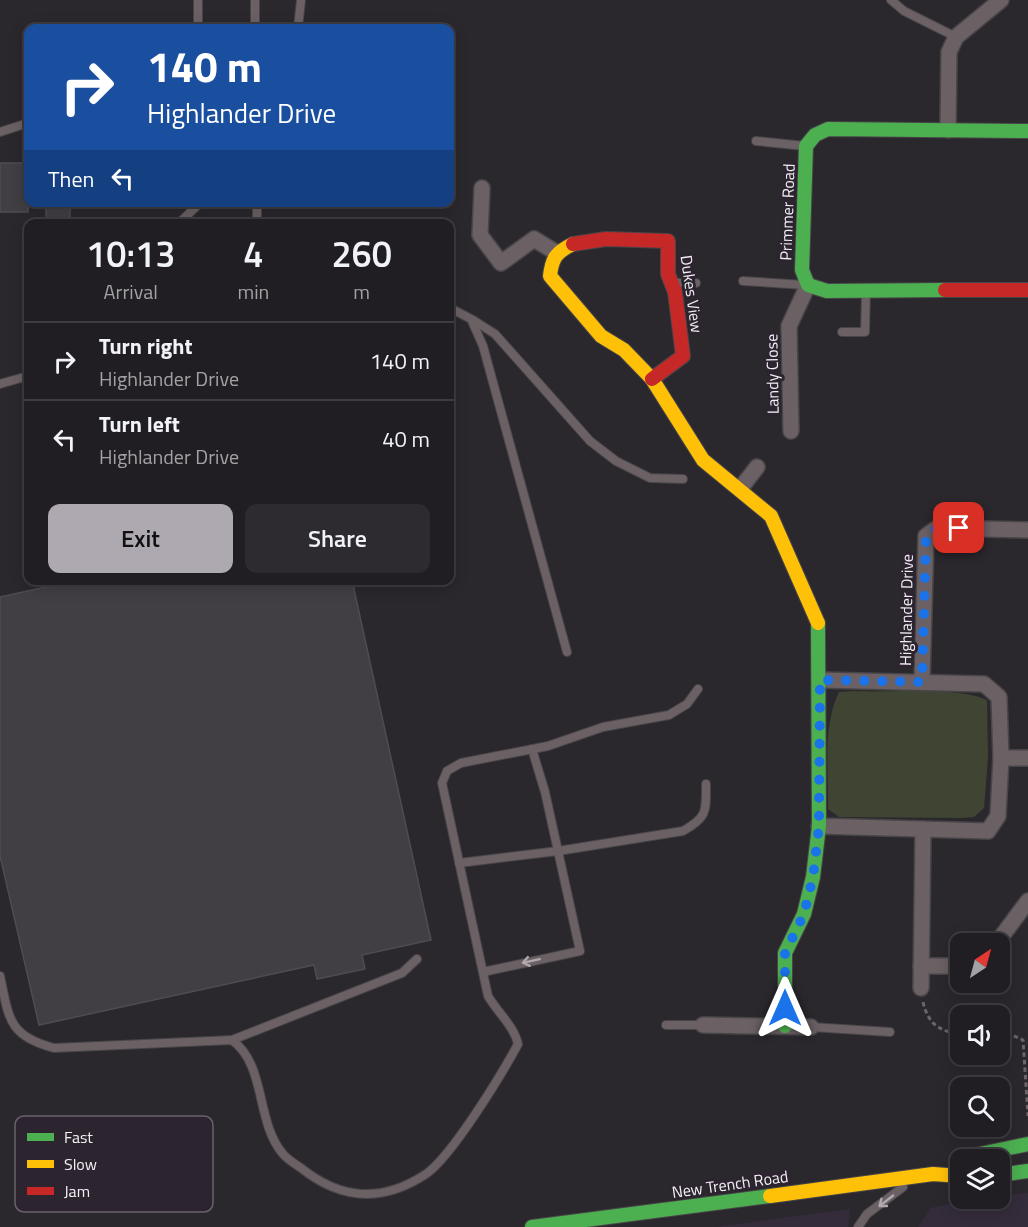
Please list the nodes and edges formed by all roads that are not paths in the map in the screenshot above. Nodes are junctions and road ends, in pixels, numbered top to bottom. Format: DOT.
graph roads {
  1 [pos="198,0"];
  2 [pos="255,0"];
  3 [pos="301,0"];
  4 [pos="891,0"];
  5 [pos="1001,0"];
  6 [pos="198,24"];
  7 [pos="255,24"];
  8 [pos="298,24"];
  9 [pos="956,37"];
  10 [pos="24,124"];
  11 [pos="948,130"];
  12 [pos="1028,131"];
  13 [pos="0,132"];
  14 [pos="756,141"];
  15 [pos="806,146"];
  16 [pos="482,188"];
  17 [pos="196,207"];
  18 [pos="183,219"];
  19 [pos="557,253"];
  20 [pos="744,281"];
  21 [pos="671,283"];
  22 [pos="696,283"];
  23 [pos="808,285"];
  24 [pos="1028,290"];
  25 [pos="866,291"];
  26 [pos="454,310"];
  27 [pos="471,319"];
  28 [pos="843,332"];
  29 [pos="24,377"];
  30 [pos="652,379"];
  31 [pos="0,384"];
  32 [pos="791,431"];
  33 [pos="757,467"];
  34 [pos="683,479"];
  35 [pos="740,489"];
  36 [pos="1028,530"];
  37 [pos="567,652"];
  38 [pos="820,680"];
  39 [pos="922,682"];
  40 [pos="698,689"];
  41 [pos="532,749"];
  42 [pos="1001,758"];
  43 [pos="1028,758"];
  44 [pos="706,784"];
  45 [pos="819,826"];
  46 [pos="923,829"];
  47 [pos="558,851"];
  48 [pos="459,863"];
  49 [pos="1028,901"];
  50 [pos="1004,933"];
  51 [pos="417,959"];
  52 [pos="921,966"];
  53 [pos="950,966"];
  54 [pos="483,972"];
  55 [pos="0,976"];
  56 [pos="921,988"];
  57 [pos="666,1025"];
  58 [pos="703,1025"];
  59 [pos="785,1026"];
  60 [pos="811,1027"];
  61 [pos="890,1032"];
  62 [pos="232,1040"];
  63 [pos="1028,1144"];
  64 [pos="1003,1149"];
  65 [pos="950,1166"];
  66 [pos="1028,1171"];
  67 [pos="1010,1173"];
  68 [pos="933,1174"];
  69 [pos="950,1175"];
  70 [pos="916,1176"];
  71 [pos="532,1227"];
  72 [pos="858,1227"];
  1 -- 6 [label="lane"];
  2 -- 7 [label="lane"];
  3 -- 8 [label="lane"];
  4 -- 9 [label="lane"];
  5 -- 9 [label="street"];
  9 -- 11 [label="street"];
  10 -- 13 [label="lane"];
  11 -- 12 [label="main road, Primmer Road"];
  11 -- 15 [label="main road, Primmer Road"];
  14 -- 15 [label="lane"];
  15 -- 23 [label="main road, Primmer Road"];
  16 -- 19 [label="street"];
  17 -- 18 [label="lane"];
  19 -- 21 [label="main road, Dukes View"];
  19 -- 30 [label="main road"];
  20 -- 23 [label="lane"];
  21 -- 22 [label="lane"];
  21 -- 30 [label="main road, Dukes View"];
  23 -- 25 [label="main road"];
  23 -- 32 [label="street, Landy Close"];
  24 -- 25 [label="main road"];
  25 -- 28 [label="lane"];
  26 -- 27 [label="lane"];
  27 -- 34 [label="lane"];
  27 -- 37 [label="lane"];
  29 -- 31 [label="lane"];
  30 -- 35 [label="main road"];
  33 -- 35 [label="street"];
  35 -- 38 [label="main road"];
  36 -- 39 [label="street, Highlander Drive"];
  38 -- 39 [label="street, Highlander Drive"];
  38 -- 45 [label="main road"];
  39 -- 42 [label="street, Highlander Drive"];
  40 -- 41 [label="lane"];
  41 -- 47 [label="lane"];
  41 -- 48 [label="lane"];
  42 -- 43 [label="street"];
  42 -- 46 [label="street, Highlander Drive"];
  44 -- 47 [label="lane"];
  45 -- 46 [label="street, Highlander Drive"];
  45 -- 59 [label="main road"];
  46 -- 52 [label="street"];
  47 -- 48 [label="lane"];
  47 -- 54 [label="lane, one-way"];
  48 -- 54 [label="lane"];
  49 -- 50 [label="street"];
  51 -- 62 [label="lane"];
  52 -- 53 [label="street"];
  52 -- 56 [label="street"];
  54 -- 62 [label="lane"];
  55 -- 62 [label="lane"];
  57 -- 58 [label="lane"];
  58 -- 59 [label="street"];
  59 -- 60 [label="street"];
  60 -- 61 [label="lane"];
  63 -- 64 [label="main road"];
  65 -- 68 [label="main road, New Trench Road"];
  66 -- 67 [label="main road"];
  68 -- 69 [label="main road, New Trench Road"];
  68 -- 70 [label="main road, New Trench Road"];
  70 -- 71 [label="main road, New Trench Road"];
  70 -- 72 [label="lane, one-way"];
}
